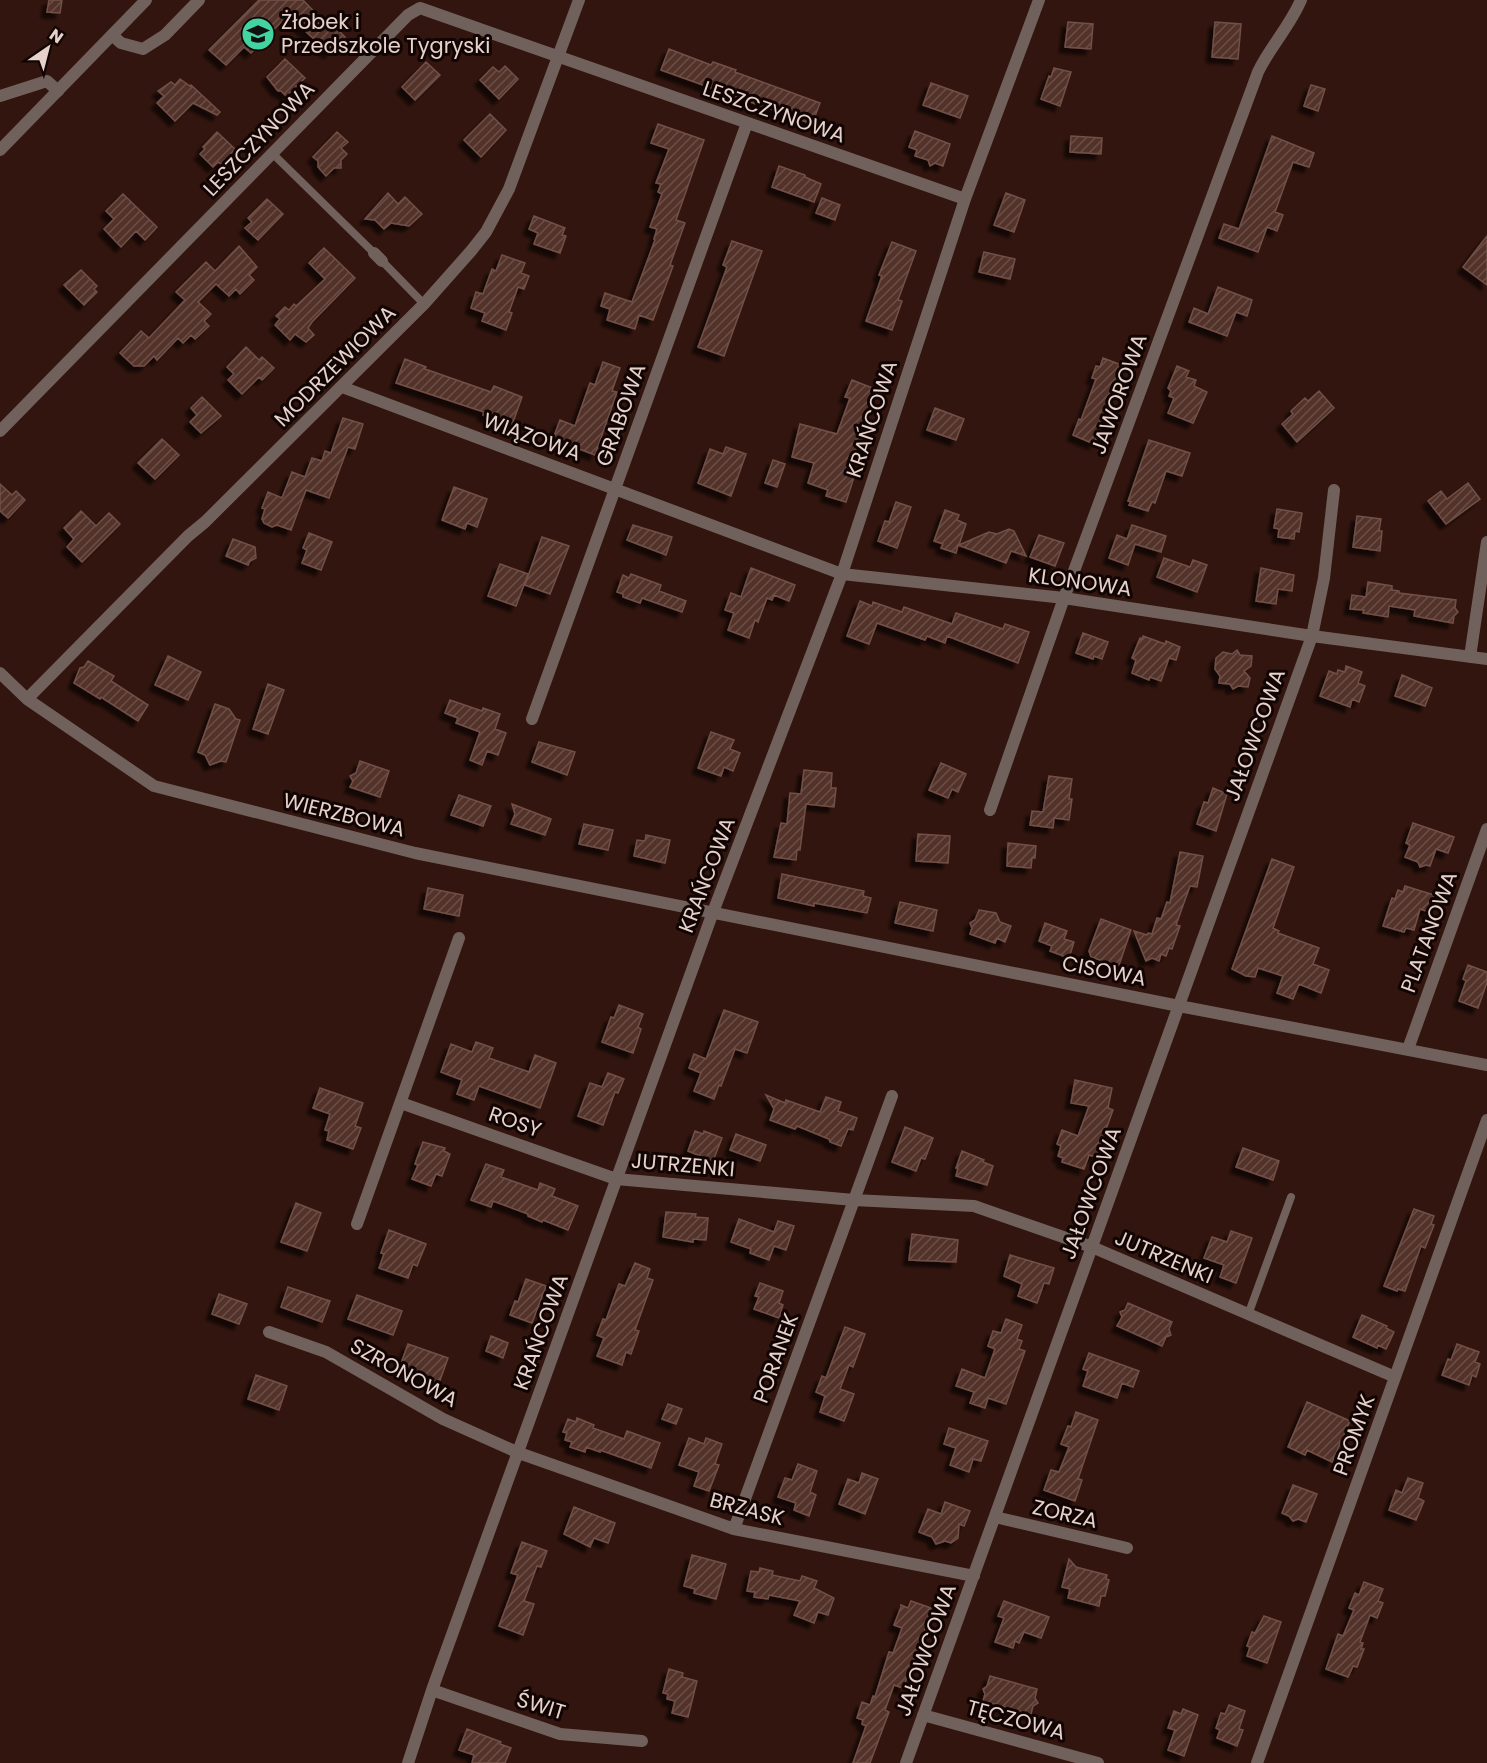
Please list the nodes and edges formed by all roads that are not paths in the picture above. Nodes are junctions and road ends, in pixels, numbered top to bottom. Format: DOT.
graph roads {
  1 [pos="146,0"];
  2 [pos="579,0"];
  3 [pos="1039,0"];
  4 [pos="1301,0"];
  5 [pos="196,1"];
  6 [pos="112,35"];
  7 [pos="559,55"];
  8 [pos="58,91"];
  9 [pos="0,96"];
  10 [pos="747,123"];
  11 [pos="0,150"];
  12 [pos="272,153"];
  13 [pos="965,199"];
  14 [pos="424,304"];
  15 [pos="342,387"];
  16 [pos="0,431"];
  17 [pos="615,489"];
  18 [pos="1334,490"];
  19 [pos="1487,542"];
  20 [pos="842,574"];
  21 [pos="1064,598"];
  22 [pos="1312,636"];
  23 [pos="1470,657"];
  24 [pos="1487,659"];
  25 [pos="0,673"];
  26 [pos="27,699"];
  27 [pos="532,719"];
  28 [pos="990,810"];
  29 [pos="1487,829"];
  30 [pos="713,912"];
  31 [pos="459,938"];
  32 [pos="1179,1006"];
  33 [pos="1408,1049"];
  34 [pos="1487,1065"];
  35 [pos="892,1096"];
  36 [pos="401,1103"];
  37 [pos="1487,1120"];
  38 [pos="616,1179"];
  39 [pos="1291,1197"];
  40 [pos="854,1200"];
  41 [pos="357,1224"];
  42 [pos="1092,1247"];
  43 [pos="1248,1315"];
  44 [pos="269,1332"];
  45 [pos="1395,1377"];
  46 [pos="519,1453"];
  47 [pos="995,1517"];
  48 [pos="734,1529"];
  49 [pos="1127,1548"];
  50 [pos="974,1576"];
  51 [pos="432,1690"];
  52 [pos="923,1715"];
  53 [pos="642,1741"];
  54 [pos="408,1763"];
  55 [pos="906,1763"];
  56 [pos="1098,1763"];
  57 [pos="1257,1763"];
  1 -- 6 [label="street"];
  2 -- 7 [label="street, MODRZEWIOWA"];
  3 -- 13 [label="street, KRAŃCOWA"];
  4 -- 21 [label="street, JAWOROWA"];
  5 -- 6 [label="street"];
  6 -- 8 [label="street"];
  7 -- 10 [label="street, LESZCZYNOWA"];
  7 -- 12 [label="street, LESZCZYNOWA"];
  7 -- 14 [label="street, MODRZEWIOWA"];
  8 -- 9 [label="street"];
  8 -- 11 [label="street"];
  10 -- 13 [label="street, LESZCZYNOWA"];
  10 -- 17 [label="street, GRABOWA"];
  12 -- 14 [label="lane"];
  12 -- 16 [label="street, LESZCZYNOWA"];
  13 -- 20 [label="street, KRAŃCOWA"];
  14 -- 15 [label="street, MODRZEWIOWA"];
  15 -- 17 [label="street, WIĄZOWA"];
  15 -- 26 [label="street, MODRZEWIOWA"];
  17 -- 20 [label="street, WIĄZOWA"];
  17 -- 27 [label="street, GRABOWA"];
  18 -- 22 [label="street"];
  19 -- 23 [label="street"];
  20 -- 21 [label="street, KLONOWA"];
  20 -- 30 [label="street, KRAŃCOWA"];
  21 -- 22 [label="street, KLONOWA"];
  21 -- 28 [label="street, JAWOROWA"];
  22 -- 23 [label="street, KLONOWA"];
  22 -- 32 [label="street, JAŁOWCOWA"];
  23 -- 24 [label="street, KLONOWA"];
  25 -- 26 [label="street, WIERZBOWA"];
  26 -- 30 [label="street, WIERZBOWA"];
  29 -- 33 [label="street, PLATANOWA"];
  30 -- 32 [label="street, CISOWA"];
  30 -- 38 [label="street, KRAŃCOWA"];
  31 -- 36 [label="street"];
  32 -- 33 [label="street, CISOWA"];
  32 -- 42 [label="street, JAŁOWCOWA"];
  33 -- 34 [label="street, CISOWA"];
  35 -- 40 [label="street"];
  36 -- 38 [label="street, ROSY"];
  36 -- 41 [label="street"];
  37 -- 45 [label="street, PROMYK"];
  38 -- 40 [label="street, JUTRZENKI"];
  38 -- 46 [label="street, KRAŃCOWA"];
  39 -- 43 [label="lane"];
  40 -- 42 [label="street, JUTRZENKI"];
  40 -- 48 [label="street, PORANEK"];
  42 -- 43 [label="street, JUTRZENKI"];
  42 -- 47 [label="street, JAŁOWCOWA"];
  43 -- 45 [label="street, JUTRZENKI"];
  44 -- 46 [label="street, SZRONOWA"];
  45 -- 57 [label="street, PROMYK"];
  46 -- 48 [label="street, BRZASK"];
  46 -- 51 [label="street, KRAŃCOWA"];
  47 -- 49 [label="street, ZORZA"];
  47 -- 50 [label="street, JAŁOWCOWA"];
  48 -- 50 [label="street, BRZASK"];
  50 -- 52 [label="street, JAŁOWCOWA"];
  51 -- 53 [label="street, ŚWIT"];
  51 -- 54 [label="street, KRAŃCOWA"];
  52 -- 55 [label="street, JAŁOWCOWA"];
  52 -- 56 [label="street, TĘCZOWA"];
}
